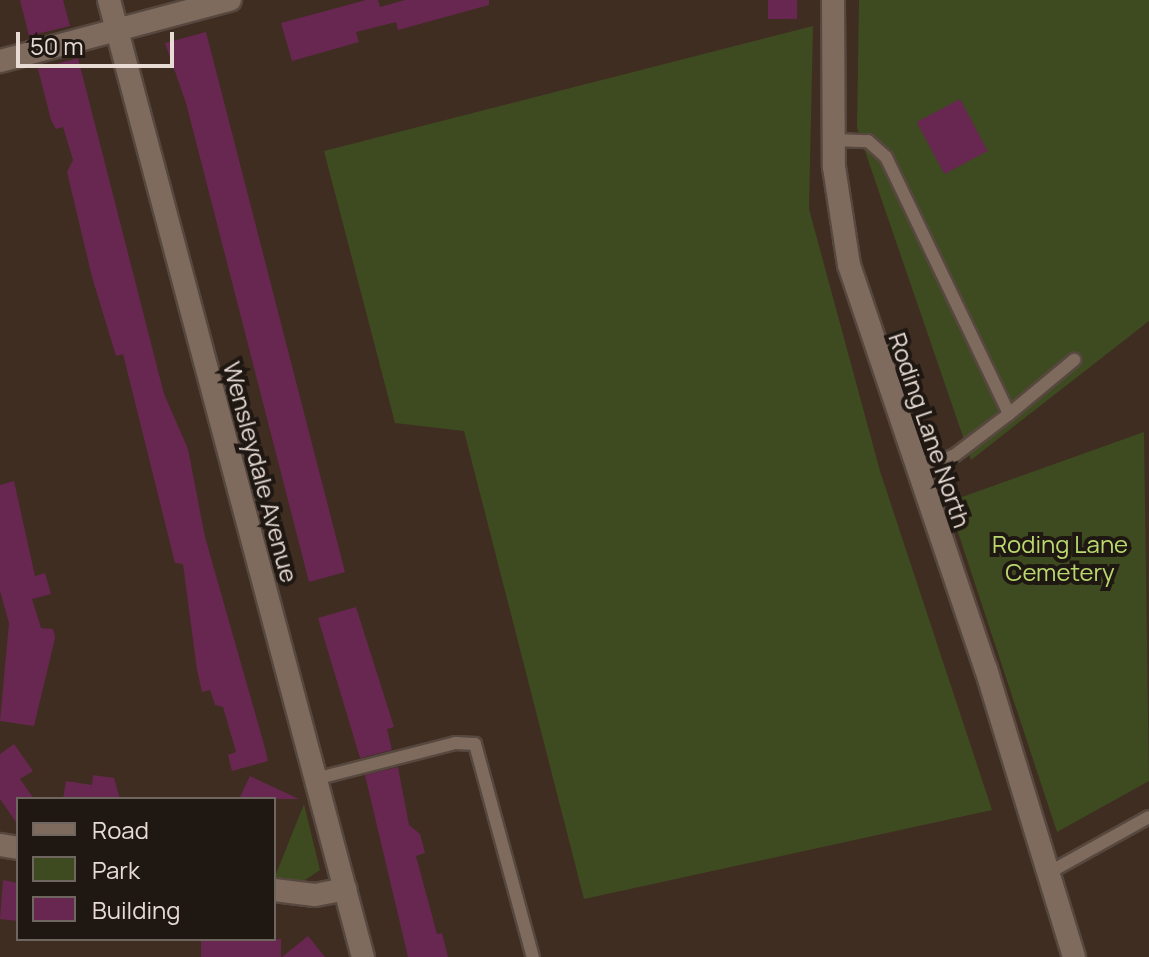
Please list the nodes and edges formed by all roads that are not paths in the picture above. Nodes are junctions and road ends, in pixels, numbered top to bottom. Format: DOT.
graph roads {
  1 [pos="109,0"];
  2 [pos="230,0"];
  3 [pos="833,0"];
  4 [pos="117,30"];
  5 [pos="0,61"];
  6 [pos="833,140"];
  7 [pos="1074,360"];
  8 [pos="1009,414"];
  9 [pos="915,472"];
  10 [pos="315,779"];
  11 [pos="1149,817"];
  12 [pos="1048,873"];
  13 [pos="345,889"];
  14 [pos="276,890"];
  15 [pos="363,957"];
  16 [pos="533,957"];
  17 [pos="1074,957"];
  1 -- 4 [label="street, Wensleydale Avenue"];
  2 -- 4 [label="street"];
  3 -- 6 [label="street, Roding Lane North"];
  4 -- 5 [label="street"];
  4 -- 10 [label="street, Wensleydale Avenue"];
  6 -- 8 [label="lane"];
  6 -- 9 [label="street, Roding Lane North"];
  7 -- 8 [label="lane"];
  8 -- 9 [label="lane"];
  9 -- 12 [label="street, Roding Lane North"];
  10 -- 13 [label="street, Wensleydale Avenue"];
  10 -- 16 [label="lane"];
  11 -- 12 [label="lane"];
  12 -- 17 [label="street, Roding Lane North"];
  13 -- 14 [label="street"];
  13 -- 15 [label="street, Wensleydale Avenue"];
}
